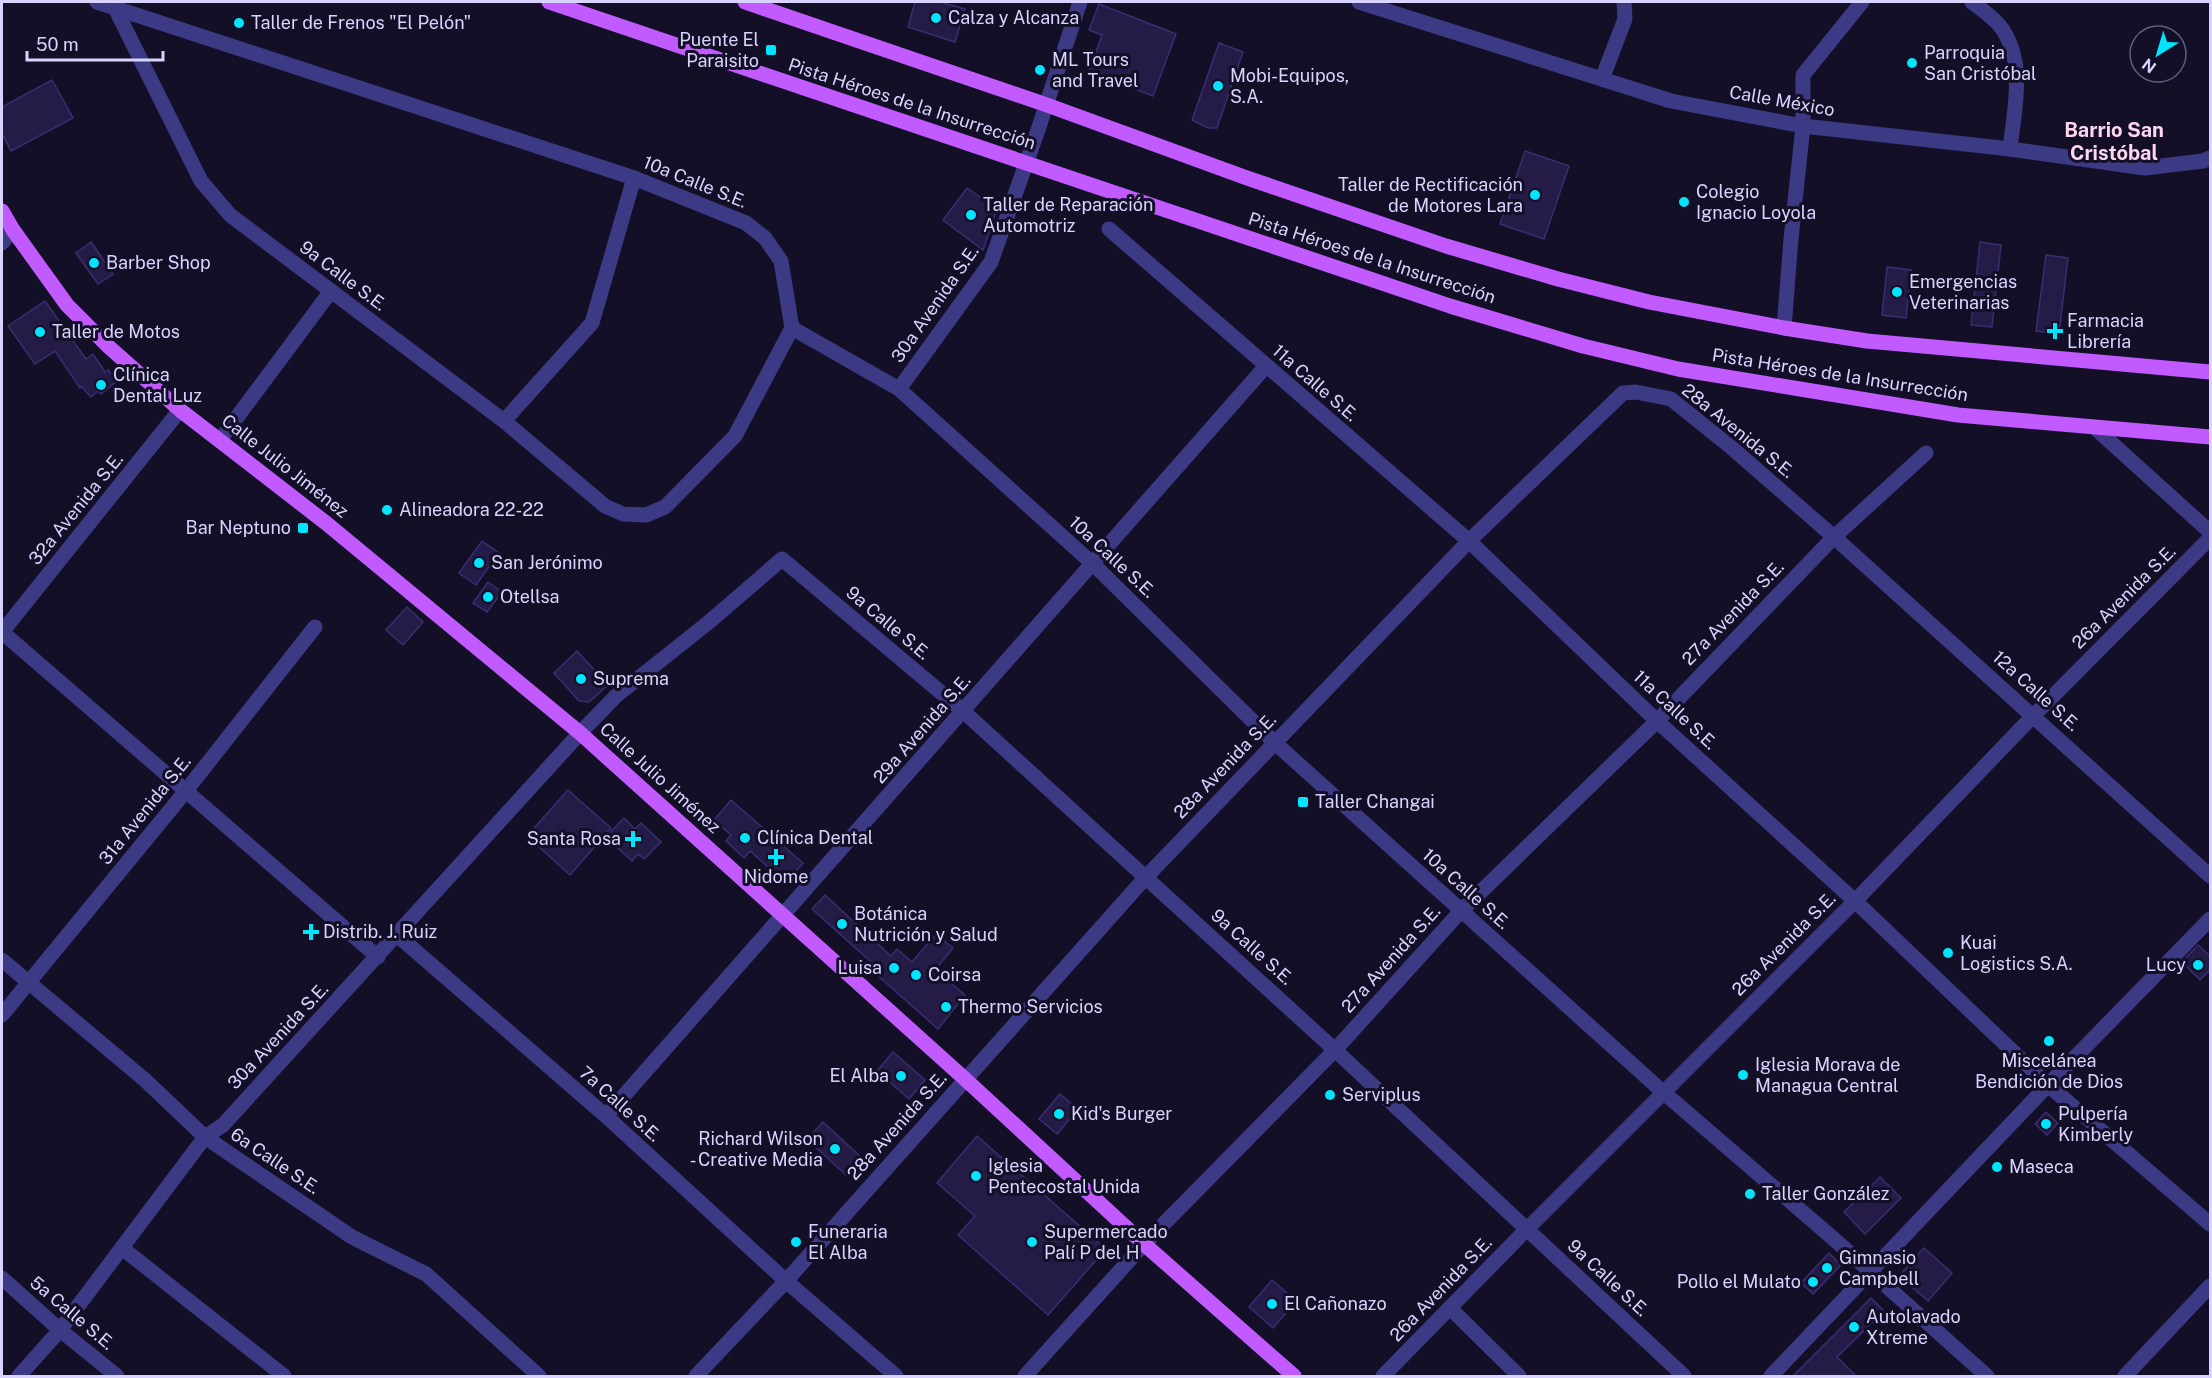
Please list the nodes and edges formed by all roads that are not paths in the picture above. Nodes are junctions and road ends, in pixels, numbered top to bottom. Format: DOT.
graph roads {
  1 [pos="97,2"];
  2 [pos="549,2"];
  3 [pos="746,2"];
  4 [pos="1080,2"];
  5 [pos="1359,2"];
  6 [pos="1624,2"];
  7 [pos="1862,2"];
  8 [pos="1972,2"];
  9 [pos="114,6"];
  10 [pos="1602,79"];
  11 [pos="1047,105"];
  12 [pos="1803,126"];
  13 [pos="2010,149"];
  14 [pos="2211,158"];
  15 [pos="1026,162"];
  16 [pos="634,178"];
  17 [pos="2,211"];
  18 [pos="1109,229"];
  19 [pos="13,230"];
  20 [pos="2,243"];
  21 [pos="331,291"];
  22 [pos="792,328"];
  23 [pos="1784,328"];
  24 [pos="1266,366"];
  25 [pos="2211,372"];
  26 [pos="899,389"];
  27 [pos="180,410"];
  28 [pos="504,421"];
  29 [pos="2095,428"];
  30 [pos="2211,437"];
  31 [pos="220,440"];
  32 [pos="1926,453"];
  33 [pos="2211,532"];
  34 [pos="1834,537"];
  35 [pos="2211,538"];
  36 [pos="1468,541"];
  37 [pos="782,559"];
  38 [pos="1093,564"];
  39 [pos="315,627"];
  40 [pos="2,632"];
  41 [pos="963,711"];
  42 [pos="2034,715"];
  43 [pos="1657,721"];
  44 [pos="580,733"];
  45 [pos="1274,742"];
  46 [pos="185,792"];
  47 [pos="2211,876"];
  48 [pos="1146,877"];
  49 [pos="1855,901"];
  50 [pos="1461,910"];
  51 [pos="783,915"];
  52 [pos="2211,919"];
  53 [pos="397,935"];
  54 [pos="378,957"];
  55 [pos="2,960"];
  56 [pos="28,983"];
  57 [pos="2,1015"];
  58 [pos="1335,1050"];
  59 [pos="965,1079"];
  60 [pos="2048,1085"];
  61 [pos="1662,1092"];
  62 [pos="606,1116"];
  63 [pos="205,1137"];
  64 [pos="2211,1224"];
  65 [pos="1527,1229"];
  66 [pos="1144,1244"];
  67 [pos="122,1248"];
  68 [pos="1869,1272"];
  69 [pos="2,1278"];
  70 [pos="786,1281"];
  71 [pos="2211,1286"];
  72 [pos="1450,1308"];
  73 [pos="60,1330"];
  74 [pos="113,1375"];
  75 [pos="19,1377"];
  76 [pos="284,1377"];
  77 [pos="539,1377"];
  78 [pos="696,1377"];
  79 [pos="896,1377"];
  80 [pos="1025,1377"];
  81 [pos="1294,1377"];
  82 [pos="1383,1377"];
  83 [pos="1519,1377"];
  84 [pos="1684,1377"];
  85 [pos="1771,1377"];
  86 [pos="1987,1377"];
  87 [pos="2125,1377"];
  1 -- 9 [label="street, 10a Calle S.E."];
  2 -- 15 [label="main road, Pista Héroes de la Insurrección"];
  3 -- 11 [label="main road, Pista Héroes de la Insurrección"];
  4 -- 11 [label="street, 30a Avenida S.E."];
  5 -- 10 [label="street, Calle México"];
  6 -- 10 [label="street"];
  7 -- 12 [label="street"];
  8 -- 13 [label="street"];
  9 -- 16 [label="street, 10a Calle S.E."];
  9 -- 21 [label="street, 9a Calle S.E."];
  10 -- 12 [label="street, Calle México"];
  11 -- 15 [label="street, 30a Avenida S.E."];
  11 -- 23 [label="main road, Pista Héroes de la Insurrección"];
  12 -- 13 [label="street, Calle México"];
  12 -- 23 [label="street"];
  13 -- 14 [label="street, Calle México"];
  15 -- 26 [label="street, 30a Avenida S.E."];
  15 -- 29 [label="main road, Pista Héroes de la Insurrección"];
  16 -- 22 [label="street, 10a Calle S.E."];
  16 -- 28 [label="street"];
  17 -- 19 [label="main road, Calle Julio Jiménez"];
  18 -- 24 [label="street, 11a Calle S.E."];
  19 -- 20 [label="street"];
  19 -- 27 [label="main road, Calle Julio Jiménez"];
  21 -- 28 [label="street, 9a Calle S.E."];
  21 -- 31 [label="street"];
  22 -- 26 [label="street, 10a Calle S.E."];
  22 -- 28 [label="street, 9a Calle S.E."];
  23 -- 25 [label="main road, Pista Héroes de la Insurrección"];
  24 -- 36 [label="street, 11a Calle S.E."];
  24 -- 38 [label="street, 29a Avenida S.E."];
  26 -- 38 [label="street, 10a Calle S.E."];
  27 -- 31 [label="main road, Calle Julio Jiménez"];
  27 -- 40 [label="street, 32a Avenida S.E."];
  29 -- 30 [label="main road, Pista Héroes de la Insurrección"];
  29 -- 33 [label="street"];
  31 -- 44 [label="main road, Calle Julio Jiménez"];
  32 -- 34 [label="street, 27a Avenida S.E."];
  34 -- 36 [label="street, 28a Avenida S.E."];
  34 -- 42 [label="street, 12a Calle S.E."];
  34 -- 43 [label="street, 27a Avenida S.E."];
  35 -- 42 [label="street, 26a Avenida S.E."];
  36 -- 43 [label="street, 11a Calle S.E."];
  36 -- 45 [label="street, 28a Avenida S.E."];
  37 -- 41 [label="street, 9a Calle S.E."];
  37 -- 44 [label="street, 30a Avenida S.E."];
  38 -- 41 [label="street, 29a Avenida S.E."];
  38 -- 45 [label="street, 10a Calle S.E."];
  39 -- 46 [label="street, 31a Avenida S.E."];
  40 -- 46 [label="street"];
  41 -- 48 [label="street, 9a Calle S.E."];
  41 -- 51 [label="street, 29a Avenida S.E."];
  42 -- 47 [label="street, 12a Calle S.E."];
  42 -- 49 [label="street, 26a Avenida S.E."];
  43 -- 49 [label="street, 11a Calle S.E."];
  43 -- 50 [label="street, 27a Avenida S.E."];
  44 -- 51 [label="main road, Calle Julio Jiménez"];
  44 -- 53 [label="street, 30a Avenida S.E."];
  45 -- 48 [label="street, 28a Avenida S.E."];
  45 -- 50 [label="street, 10a Calle S.E."];
  46 -- 54 [label="street"];
  46 -- 56 [label="street, 31a Avenida S.E."];
  48 -- 58 [label="street, 9a Calle S.E."];
  48 -- 59 [label="street, 28a Avenida S.E."];
  49 -- 60 [label="street, 11a Calle S.E."];
  49 -- 61 [label="street, 26a Avenida S.E."];
  50 -- 58 [label="street, 27a Avenida S.E."];
  50 -- 61 [label="street, 10a Calle S.E."];
  51 -- 59 [label="main road, Calle Julio Jiménez"];
  51 -- 62 [label="street, 29a Avenida S.E."];
  52 -- 60 [label="street"];
  53 -- 54 [label="street, 30a Avenida S.E."];
  53 -- 62 [label="street, 7a Calle S.E."];
  54 -- 63 [label="street, 30a Avenida S.E."];
  55 -- 56 [label="street, 6a Calle S.E."];
  56 -- 57 [label="street, 31a Avenida S.E."];
  56 -- 63 [label="street, 6a Calle S.E."];
  58 -- 65 [label="street, 9a Calle S.E."];
  58 -- 66 [label="street, 27a Avenida S.E."];
  59 -- 66 [label="main road, Calle Julio Jiménez"];
  59 -- 70 [label="street, 28a Avenida S.E."];
  60 -- 64 [label="street, 11a Calle S.E."];
  60 -- 68 [label="street"];
  61 -- 65 [label="street, 26a Avenida S.E."];
  61 -- 68 [label="street, 10a Calle S.E."];
  62 -- 70 [label="street, 7a Calle S.E."];
  63 -- 67 [label="street, 30a Avenida S.E."];
  63 -- 77 [label="street, 6a Calle S.E."];
  65 -- 72 [label="street, 26a Avenida S.E."];
  65 -- 84 [label="street, 9a Calle S.E."];
  66 -- 80 [label="street, 27a Avenida S.E."];
  66 -- 81 [label="main road, Calle Julio Jiménez"];
  67 -- 73 [label="street, 30a Avenida S.E."];
  67 -- 76 [label="street"];
  68 -- 85 [label="street"];
  68 -- 86 [label="street, 10a Calle S.E."];
  69 -- 73 [label="street, 5a Calle S.E."];
  70 -- 78 [label="street, 28a Avenida S.E."];
  70 -- 79 [label="street, 7a Calle S.E."];
  71 -- 87 [label="street"];
  72 -- 82 [label="street, 26a Avenida S.E."];
  72 -- 83 [label="street"];
  73 -- 74 [label="street, 5a Calle S.E."];
  73 -- 75 [label="street, 30a Avenida S.E."];
}
